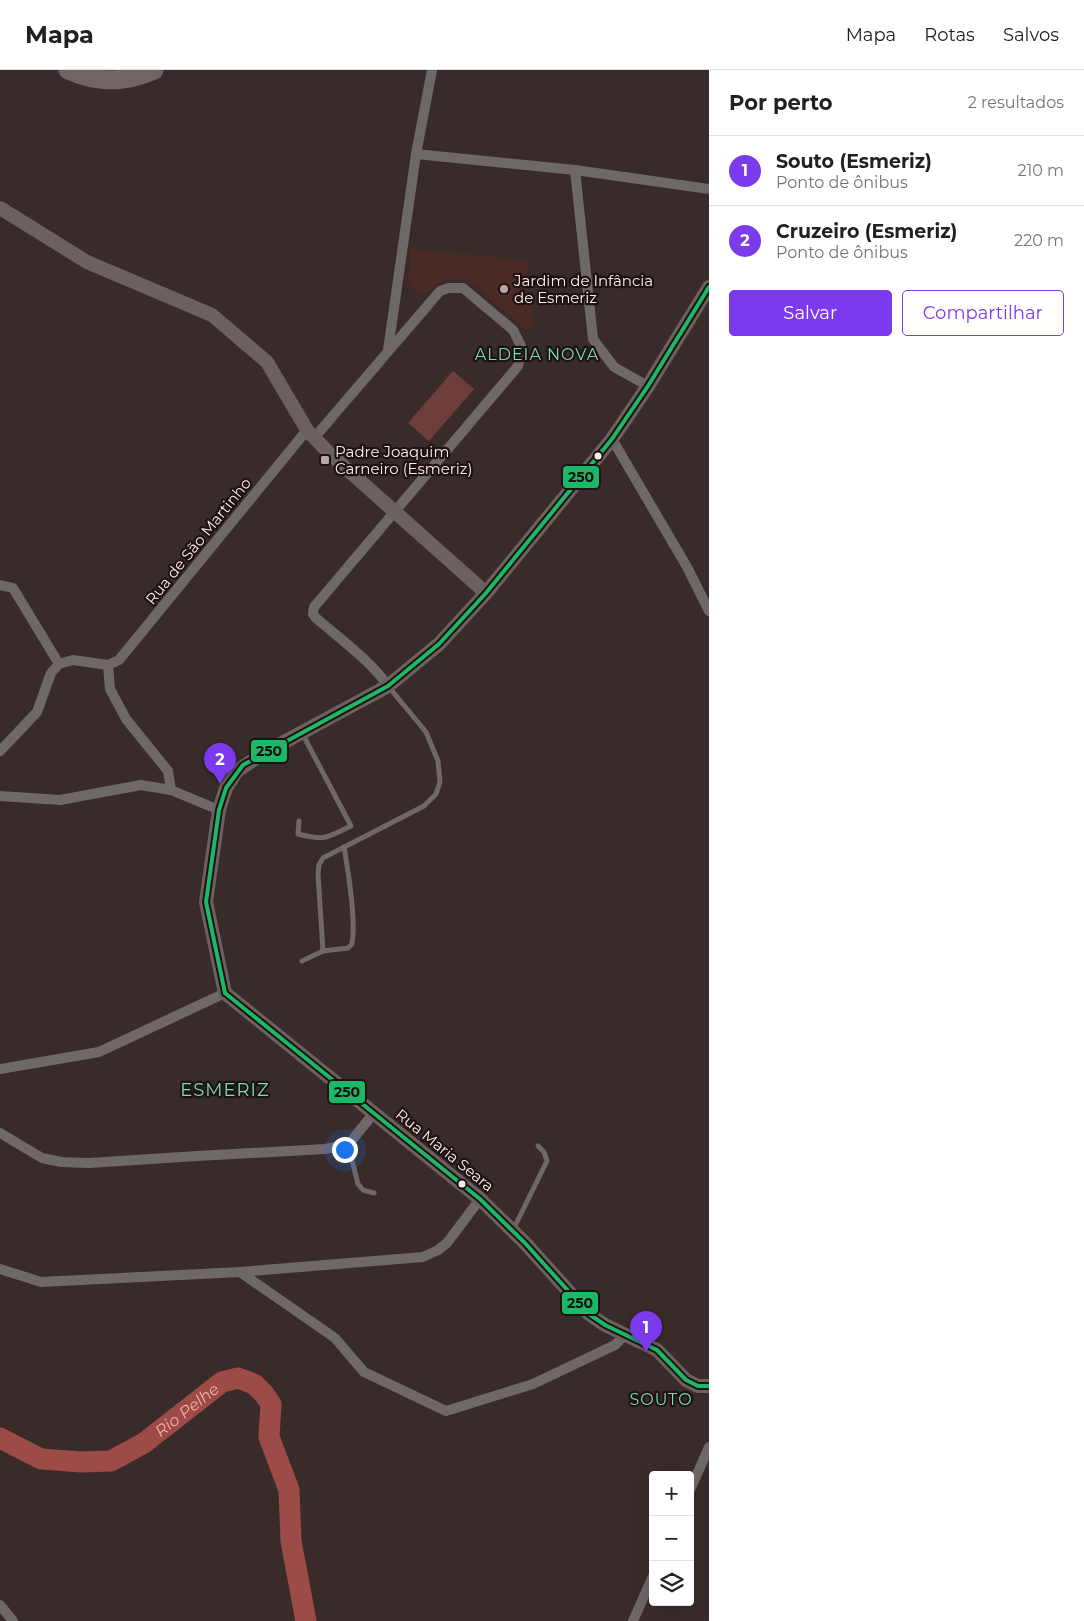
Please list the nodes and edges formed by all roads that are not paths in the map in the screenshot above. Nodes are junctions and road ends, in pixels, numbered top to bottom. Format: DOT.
graph roads {
  1 [pos="68,70"];
  2 [pos="154,70"];
  3 [pos="432,70"];
  4 [pos="416,154"];
  5 [pos="575,170"];
  6 [pos="709,189"];
  7 [pos="0,208"];
  8 [pos="709,287"];
  9 [pos="388,351"];
  10 [pos="648,386"];
  11 [pos="311,434"];
  12 [pos="612,438"];
  13 [pos="395,512"];
  14 [pos="0,585"];
  15 [pos="486,593"];
  16 [pos="709,611"];
  17 [pos="59,664"];
  18 [pos="108,665"];
  19 [pos="388,686"];
  20 [pos="302,732"];
  21 [pos="0,751"];
  22 [pos="171,790"];
  23 [pos="0,796"];
  24 [pos="219,810"];
  25 [pos="299,821"];
  26 [pos="344,847"];
  27 [pos="323,951"];
  28 [pos="302,961"];
  29 [pos="224,993"];
  30 [pos="0,1068"];
  31 [pos="374,1113"];
  32 [pos="0,1133"];
  33 [pos="348,1145"];
  34 [pos="538,1146"];
  35 [pos="374,1193"];
  36 [pos="480,1199"];
  37 [pos="512,1230"];
  38 [pos="0,1269"];
  39 [pos="240,1272"];
  40 [pos="625,1335"];
  41 [pos="709,1386"];
  42 [pos="709,1447"];
  43 [pos="694,1481"];
  44 [pos="649,1585"];
  45 [pos="0,1604"];
  46 [pos="13,1621"];
  47 [pos="633,1621"];
  1 -- 2 [label="highway"];
  3 -- 4 [label="street"];
  4 -- 5 [label="street"];
  4 -- 9 [label="street"];
  5 -- 6 [label="street"];
  5 -- 10 [label="street"];
  7 -- 11 [label="street"];
  8 -- 10 [label="street"];
  9 -- 11 [label="street, Rua de São Martinho"];
  9 -- 13 [label="street, Rua de São Martinho"];
  10 -- 12 [label="street"];
  11 -- 13 [label="street"];
  11 -- 18 [label="street, Rua de São Martinho"];
  12 -- 15 [label="street"];
  12 -- 16 [label="street"];
  13 -- 15 [label="street"];
  13 -- 19 [label="street, Rua de São Martinho"];
  14 -- 17 [label="street"];
  15 -- 19 [label="street"];
  17 -- 18 [label="street"];
  17 -- 21 [label="street"];
  18 -- 22 [label="street"];
  19 -- 20 [label="street"];
  19 -- 26 [label="lane"];
  20 -- 24 [label="street"];
  20 -- 25 [label="lane"];
  22 -- 23 [label="street"];
  22 -- 24 [label="street"];
  24 -- 29 [label="street"];
  26 -- 27 [label="lane"];
  26 -- 27 [label="lane"];
  27 -- 28 [label="lane"];
  29 -- 30 [label="street"];
  29 -- 31 [label="street, Rua Maria Seara"];
  31 -- 33 [label="street"];
  31 -- 36 [label="street, Rua Maria Seara"];
  32 -- 33 [label="street"];
  33 -- 35 [label="lane"];
  34 -- 37 [label="lane"];
  36 -- 37 [label="street, Rua Maria Seara"];
  36 -- 39 [label="street"];
  37 -- 40 [label="street, Rua Maria Seara"];
  38 -- 39 [label="street"];
  39 -- 40 [label="street"];
  40 -- 41 [label="street, Rua Maria Seara"];
  42 -- 43 [label="street"];
  44 -- 47 [label="street"];
  45 -- 46 [label="street"];
}
